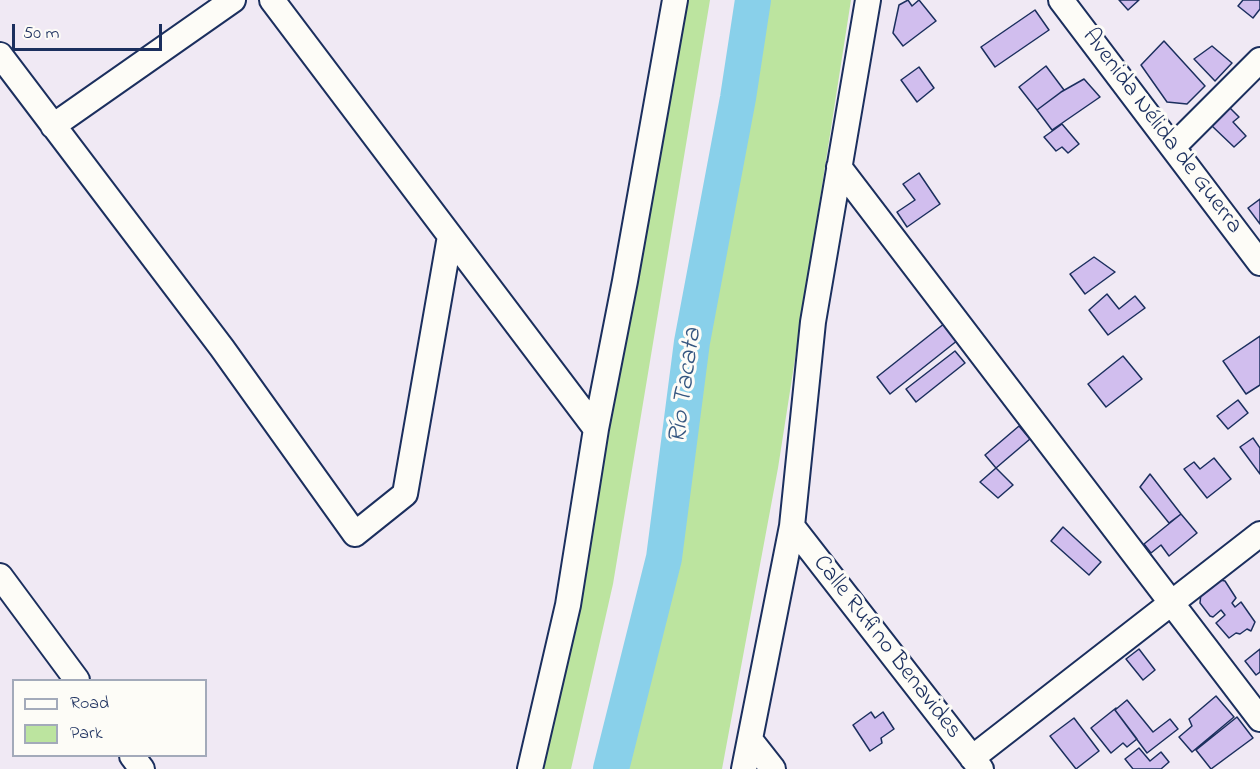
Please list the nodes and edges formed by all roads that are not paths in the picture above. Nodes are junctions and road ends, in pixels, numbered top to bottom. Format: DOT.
graph roads {
  1 [pos="233,0"];
  2 [pos="272,0"];
  3 [pos="675,0"];
  4 [pos="868,0"];
  5 [pos="1061,0"];
  6 [pos="0,55"];
  7 [pos="1260,60"];
  8 [pos="53,126"];
  9 [pos="1173,147"];
  10 [pos="839,167"];
  11 [pos="450,236"];
  12 [pos="1260,264"];
  13 [pos="596,429"];
  14 [pos="792,526"];
  15 [pos="1260,534"];
  16 [pos="0,576"];
  17 [pos="1173,603"];
  18 [pos="76,679"];
  19 [pos="1260,719"];
  20 [pos="751,741"];
  21 [pos="133,757"];
  22 [pos="976,763"];
  23 [pos="142,769"];
  24 [pos="530,769"];
  25 [pos="744,769"];
  26 [pos="773,769"];
  1 -- 8 [label="street"];
  2 -- 11 [label="street"];
  3 -- 13 [label="street"];
  4 -- 10 [label="street"];
  5 -- 9 [label="street, Avenida Nélida de Guerra"];
  6 -- 8 [label="street"];
  7 -- 9 [label="street"];
  8 -- 11 [label="street"];
  9 -- 12 [label="street, Avenida Nélida de Guerra"];
  10 -- 14 [label="street"];
  10 -- 17 [label="street"];
  11 -- 13 [label="street"];
  13 -- 24 [label="street"];
  14 -- 20 [label="street"];
  14 -- 22 [label="street, Calle Rufino Benavides"];
  15 -- 17 [label="street"];
  16 -- 18 [label="street"];
  17 -- 19 [label="street"];
  17 -- 22 [label="street"];
  20 -- 25 [label="street"];
  20 -- 26 [label="street"];
  21 -- 23 [label="street"];
}
